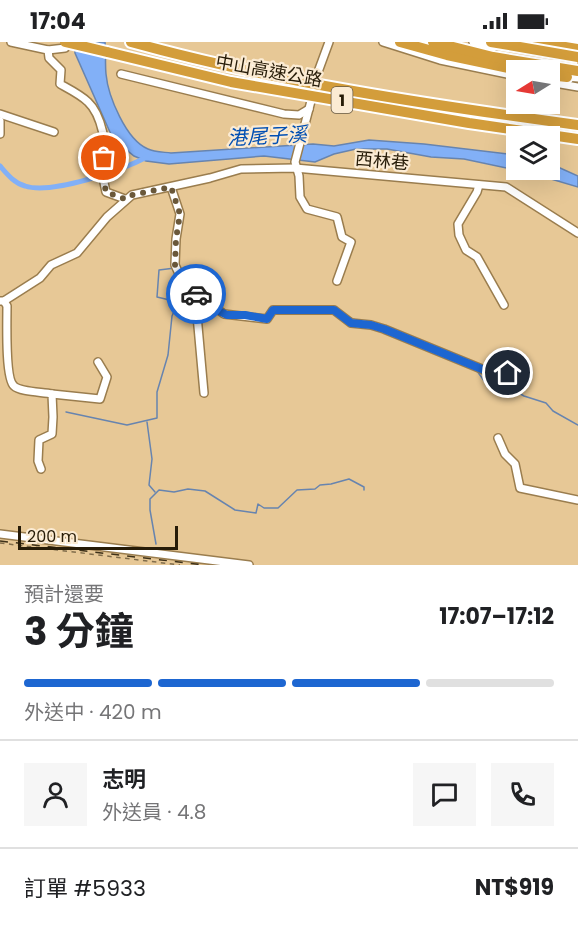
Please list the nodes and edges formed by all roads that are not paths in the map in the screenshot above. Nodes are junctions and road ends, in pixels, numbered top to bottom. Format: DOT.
graph roads {
  1 [pos="10,42"];
  2 [pos="65,42"];
  3 [pos="131,42"];
  4 [pos="329,42"];
  5 [pos="383,42"];
  6 [pos="400,42"];
  7 [pos="433,42"];
  8 [pos="473,42"];
  9 [pos="490,42"];
  10 [pos="534,42"];
  11 [pos="578,49"];
  12 [pos="48,50"];
  13 [pos="578,58"];
  14 [pos="506,68"];
  15 [pos="578,71"];
  16 [pos="318,72"];
  17 [pos="121,74"];
  18 [pos="506,74"];
  19 [pos="560,84"];
  20 [pos="578,87"];
  21 [pos="0,114"];
  22 [pos="0,121"];
  23 [pos="578,125"];
  24 [pos="54,132"];
  25 [pos="0,134"];
  26 [pos="578,139"];
  27 [pos="295,165"];
  28 [pos="479,184"];
  29 [pos="171,187"];
  30 [pos="125,199"];
  31 [pos="578,233"];
  32 [pos="337,281"];
  33 [pos="195,293"];
  34 [pos="2,301"];
  35 [pos="504,305"];
  36 [pos="98,362"];
  37 [pos="508,373"];
  38 [pos="204,393"];
  39 [pos="52,394"];
  40 [pos="498,438"];
  41 [pos="41,469"];
  42 [pos="578,500"];
  43 [pos="0,534"];
  44 [pos="249,565"];
  1 -- 12 [label="street"];
  2 -- 12 [label="street"];
  2 -- 26 [label="highway, 中山高速公路 / 1, bridge"];
  3 -- 23 [label="highway, 中山高速公路 / 1"];
  4 -- 16 [label="street"];
  5 -- 18 [label="street"];
  6 -- 14 [label="highway"];
  7 -- 15 [label="highway"];
  8 -- 13 [label="street"];
  9 -- 13 [label="highway, bridge"];
  10 -- 11 [label="highway"];
  12 -- 30 [label="street"];
  17 -- 27 [label="street"];
  19 -- 20 [label="street"];
  21 -- 24 [label="street"];
  22 -- 25 [label="street"];
  27 -- 28 [label="street, 西林巷"];
  27 -- 29 [label="street, 西林巷"];
  27 -- 32 [label="street"];
  28 -- 31 [label="street, 西林巷"];
  28 -- 35 [label="street"];
  29 -- 30 [label="street, 西林巷"];
  29 -- 33 [label="street"];
  30 -- 34 [label="street, 西林巷"];
  33 -- 37 [label="street"];
  33 -- 38 [label="street"];
  34 -- 39 [label="street"];
  36 -- 39 [label="street"];
  39 -- 41 [label="street"];
  40 -- 42 [label="street"];
  43 -- 44 [label="street"];
}
